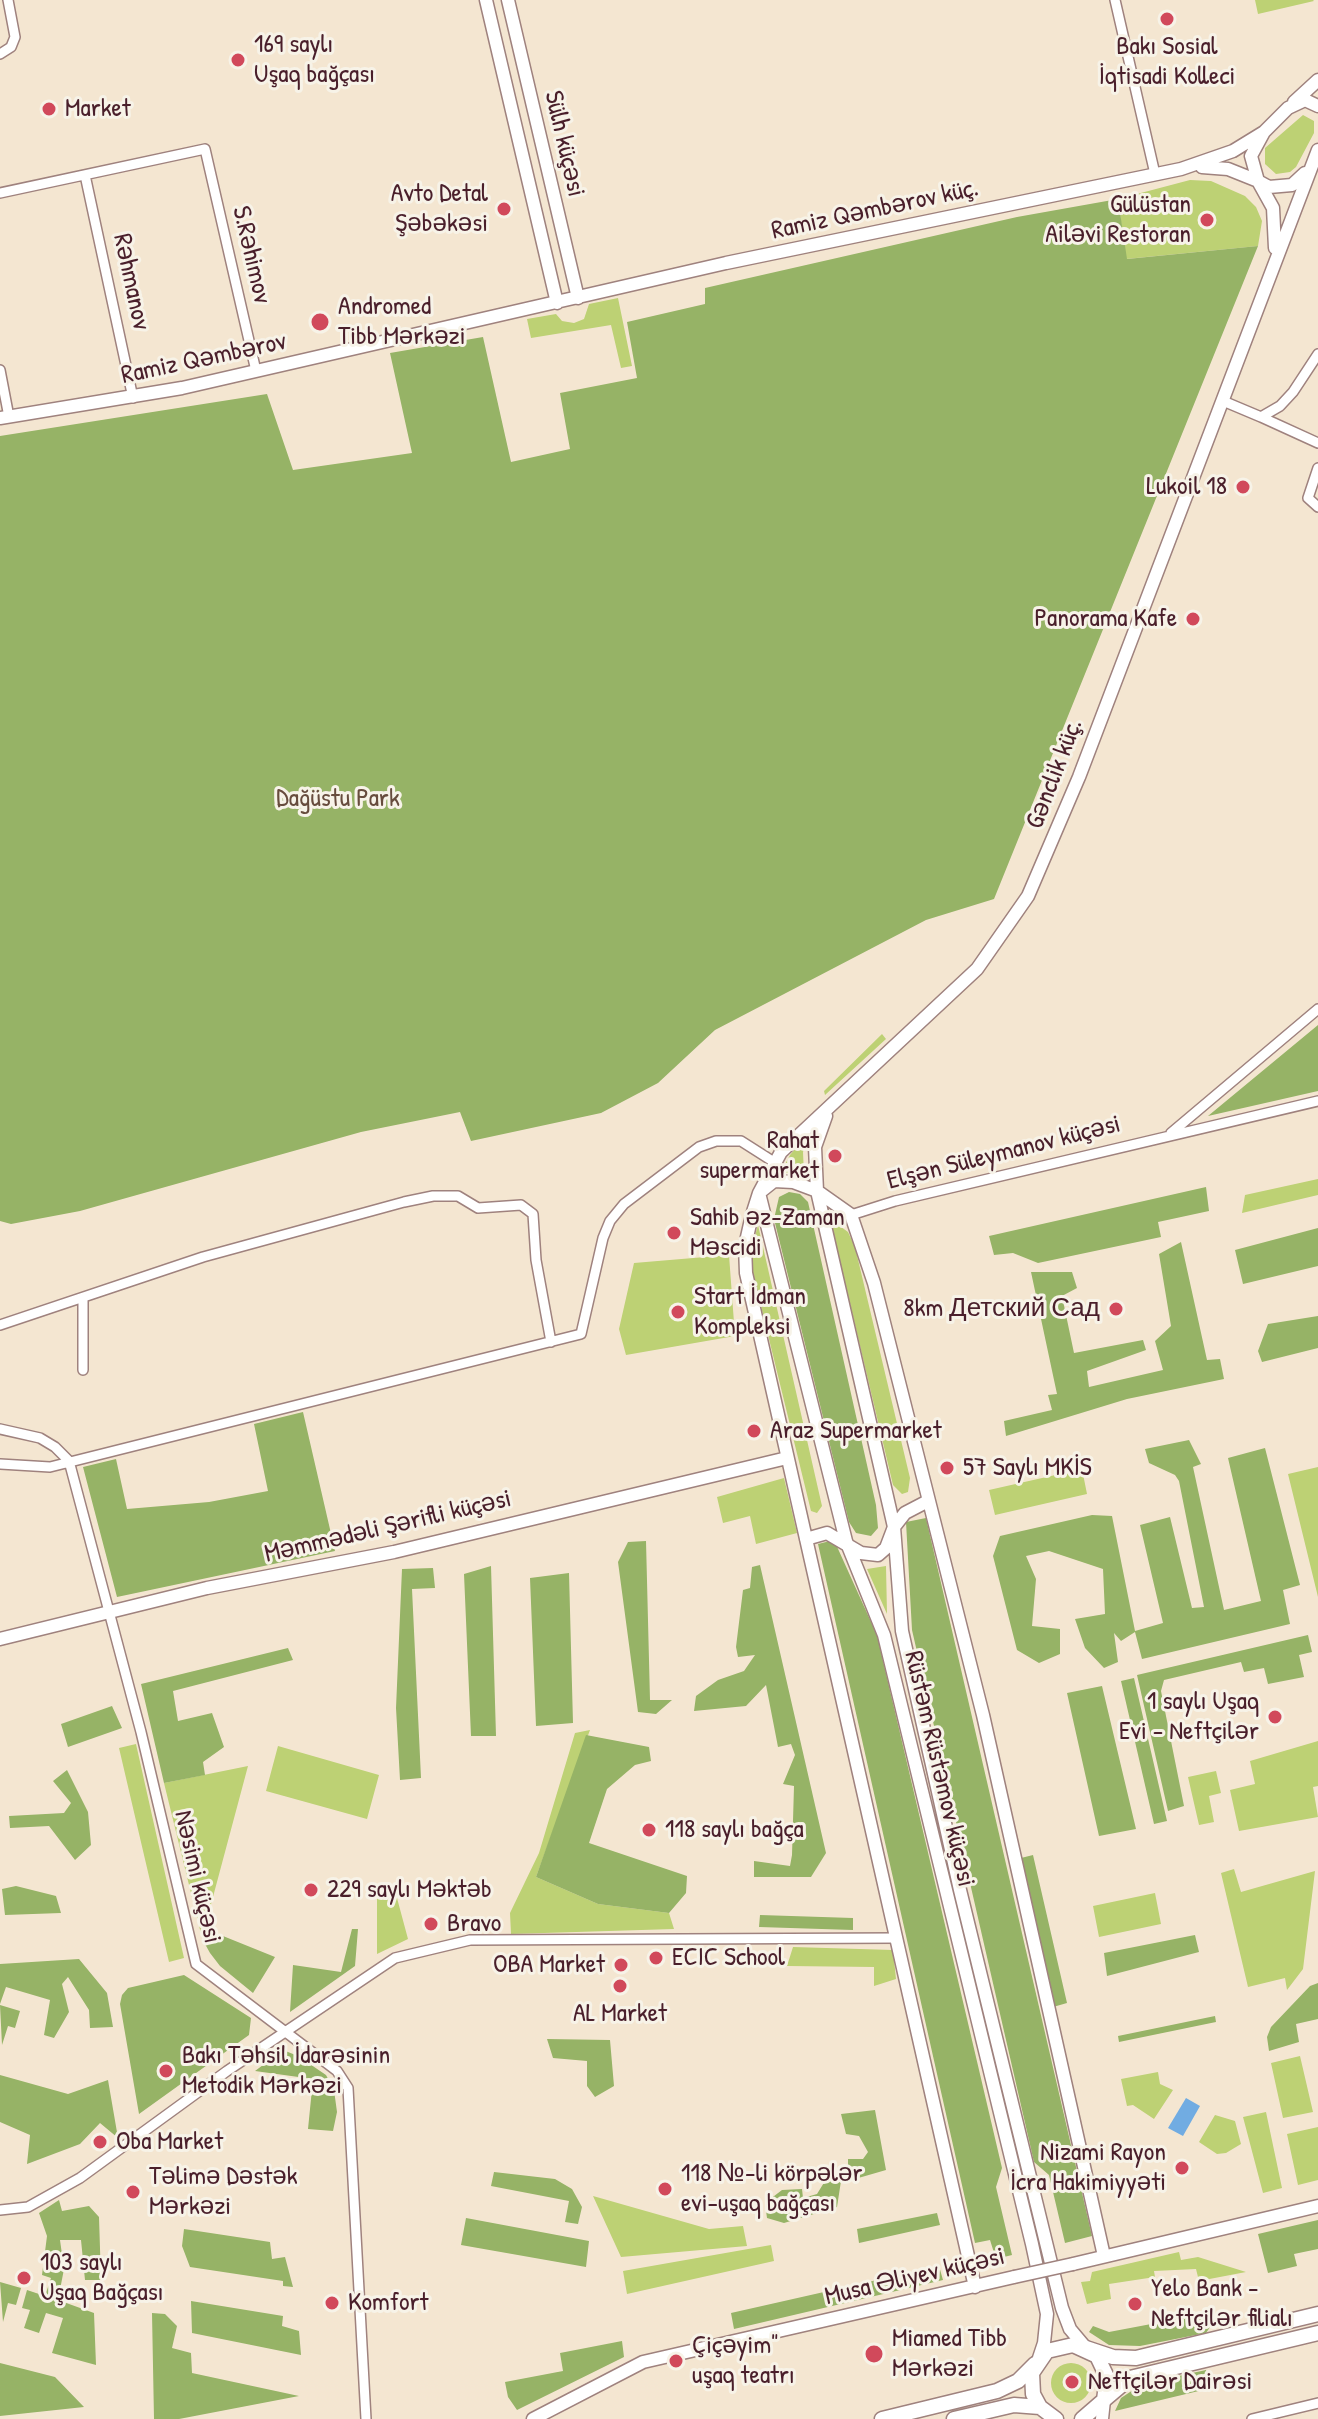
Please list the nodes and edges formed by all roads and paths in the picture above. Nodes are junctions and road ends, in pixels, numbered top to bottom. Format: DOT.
graph roads {
  1 [pos="8,0"];
  2 [pos="486,0"];
  3 [pos="508,0"];
  4 [pos="1115,0"];
  5 [pos="0,54"];
  6 [pos="522,60"];
  7 [pos="501,64"];
  8 [pos="1318,80"];
  9 [pos="1318,106"];
  10 [pos="1288,108"];
  11 [pos="1264,132"];
  12 [pos="1318,150"];
  13 [pos="1310,167"];
  14 [pos="1181,169"];
  15 [pos="1155,174"];
  16 [pos="85,175"];
  17 [pos="1258,181"];
  18 [pos="0,193"];
  19 [pos="1267,282"];
  20 [pos="578,298"];
  21 [pos="557,303"];
  22 [pos="1318,354"];
  23 [pos="0,370"];
  24 [pos="256,371"];
  25 [pos="133,398"];
  26 [pos="1223,401"];
  27 [pos="1261,417"];
  28 [pos="4,418"];
  29 [pos="1318,443"];
  30 [pos="1318,468"];
  31 [pos="1318,507"];
  32 [pos="1318,1009"];
  33 [pos="1318,1101"];
  34 [pos="835,1103"];
  35 [pos="1169,1134"];
  36 [pos="778,1157"];
  37 [pos="817,1191"];
  38 [pos="759,1193"];
  39 [pos="851,1215"];
  40 [pos="83,1298"];
  41 [pos="0,1325"];
  42 [pos="551,1342"];
  43 [pos="83,1370"];
  44 [pos="0,1429"];
  45 [pos="787,1458"];
  46 [pos="69,1461"];
  47 [pos="0,1464"];
  48 [pos="928,1501"];
  49 [pos="894,1527"];
  50 [pos="806,1539"];
  51 [pos="846,1541"];
  52 [pos="107,1613"];
  53 [pos="0,1639"];
  54 [pos="897,1938"];
  55 [pos="285,2032"];
  56 [pos="1318,2206"];
  57 [pos="0,2210"];
  58 [pos="1104,2256"];
  59 [pos="975,2287"];
  60 [pos="1318,2314"];
  61 [pos="1318,2333"];
  62 [pos="1086,2348"];
  63 [pos="1038,2361"];
  64 [pos="1104,2400"];
  65 [pos="1318,2403"];
  66 [pos="1042,2413"];
  67 [pos="366,2419"];
  68 [pos="533,2419"];
  69 [pos="882,2419"];
  70 [pos="954,2419"];
  71 [pos="1056,2419"];
  72 [pos="1082,2419"];
  73 [pos="1102,2419"];
  74 [pos="1252,2419"];
  1 -- 5 [label="street"];
  2 -- 7 [label="main road, Sülh küçəsi"];
  3 -- 6 [label="main road, Sülh küçəsi"];
  4 -- 15 [label="street"];
  6 -- 7 [label="main road"];
  6 -- 20 [label="main road, Sülh küçəsi"];
  7 -- 21 [label="main road, Sülh küçəsi"];
  8 -- 10 [label="main road"];
  9 -- 10 [label="main road"];
  10 -- 11 [label="main road"];
  11 -- 14 [label="main road"];
  11 -- 17 [label="main road"];
  12 -- 13 [label="main road"];
  13 -- 17 [label="main road"];
  13 -- 19 [label="main road"];
  14 -- 15 [label="main road, Ramiz Qəmbərov küç."];
  14 -- 17 [label="main road"];
  15 -- 20 [label="main road, Ramiz Qəmbərov küç."];
  16 -- 18 [label="street"];
  16 -- 24 [label="street, S.Rəhimov"];
  16 -- 25 [label="street, Rəhmanov"];
  17 -- 19 [label="main road"];
  19 -- 26 [label="main road, Gənclik küç."];
  20 -- 21 [label="main road, Ramiz Qəmbərov küç."];
  21 -- 24 [label="main road, Ramiz Qəmbərov"];
  22 -- 27 [label="street"];
  23 -- 28 [label="street"];
  24 -- 25 [label="main road, Ramiz Qəmbərov"];
  25 -- 28 [label="main road, Ramiz Qəmbərov"];
  26 -- 27 [label="street"];
  26 -- 34 [label="main road, Gənclik küç."];
  27 -- 29 [label="street"];
  30 -- 31 [label="street"];
  32 -- 35 [label="street, Elşən Süleymanov küçəsi"];
  33 -- 35 [label="street, Elşən Süleymanov küçəsi"];
  34 -- 36 [label="main road, Gənclik küç."];
  34 -- 37 [label="main road, Rüstəm Rüstəmov küçəsi"];
  35 -- 39 [label="street, Elşən Süleymanov küçəsi"];
  36 -- 38 [label="main road"];
  36 -- 42 [label="street"];
  37 -- 38 [label="main road"];
  37 -- 39 [label="main road"];
  37 -- 49 [label="main road, Rüstəm Rüstəmov küçəsi"];
  38 -- 45 [label="main road"];
  38 -- 51 [label="main road, Rüstəm Rüstəmov küçəsi"];
  39 -- 48 [label="main road, Rüstəm Rüstəmov küçəsi"];
  40 -- 41 [label="street"];
  40 -- 42 [label="street"];
  40 -- 43 [label="street"];
  42 -- 46 [label="street"];
  44 -- 46 [label="street"];
  45 -- 50 [label="main road"];
  45 -- 52 [label="main road, Məmmədəli Şərifli küçəsi"];
  46 -- 47 [label="street"];
  46 -- 52 [label="street, Nəsimi küçəsi"];
  48 -- 49 [label="main road"];
  48 -- 58 [label="main road, Rüstəm Rüstəmov küçəsi"];
  49 -- 51 [label="main road"];
  49 -- 62 [label="main road, Rüstəm Rüstəmov küçəsi"];
  50 -- 51 [label="main road"];
  50 -- 54 [label="main road"];
  51 -- 63 [label="main road, Rüstəm Rüstəmov küçəsi"];
  52 -- 53 [label="main road, Məmmədəli Şərifli küçəsi"];
  52 -- 55 [label="street, Nəsimi küçəsi"];
  54 -- 55 [label="street"];
  54 -- 59 [label="main road"];
  55 -- 57 [label="street"];
  55 -- 67 [label="street, Nəsimi küçəsi"];
  56 -- 58 [label="main road, Musa Əliyev küçəsi"];
  58 -- 59 [label="main road, Musa Əliyev küçəsi, bridge"];
  59 -- 68 [label="main road, Musa Əliyev küçəsi"];
  60 -- 62 [label="main road"];
  61 -- 64 [label="main road"];
  62 -- 63 [label="main road"];
  62 -- 64 [label="main road"];
  63 -- 66 [label="main road"];
  63 -- 69 [label="main road"];
  64 -- 72 [label="main road"];
  64 -- 73 [label="main road"];
  65 -- 74 [label="street"];
  66 -- 70 [label="main road"];
  66 -- 71 [label="main road"];
}
